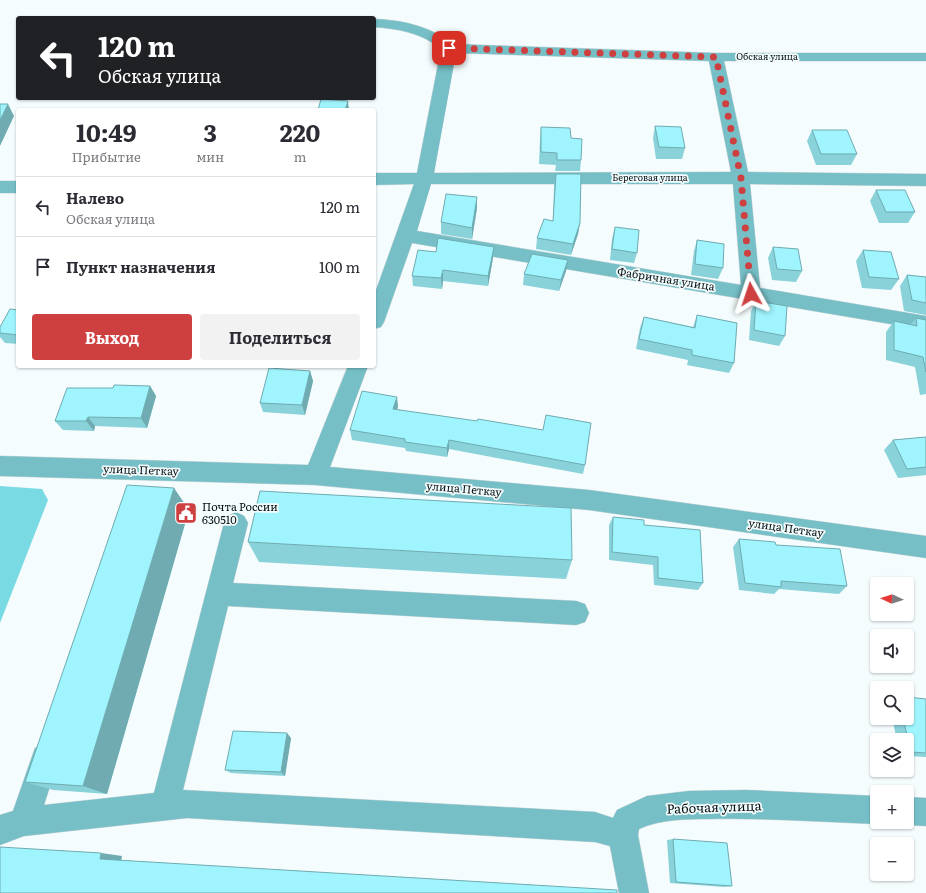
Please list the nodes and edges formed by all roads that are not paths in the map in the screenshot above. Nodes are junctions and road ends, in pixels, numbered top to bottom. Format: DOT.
graph roads {
  1 [pos="376,24"];
  2 [pos="449,48"];
  3 [pos="716,57"];
  4 [pos="926,57"];
  5 [pos="425,178"];
  6 [pos="741,178"];
  7 [pos="376,179"];
  8 [pos="926,180"];
  9 [pos="0,187"];
  10 [pos="16,187"];
  11 [pos="406,236"];
  12 [pos="751,294"];
  13 [pos="376,317"];
  14 [pos="926,323"];
  15 [pos="357,368"];
  16 [pos="0,466"];
  17 [pos="315,475"];
  18 [pos="236,523"];
  19 [pos="926,547"];
  20 [pos="219,594"];
  21 [pos="576,614"];
  22 [pos="53,732"];
  23 [pos="165,806"];
  24 [pos="870,810"];
  25 [pos="914,811"];
  26 [pos="926,812"];
  27 [pos="12,826"];
  28 [pos="623,835"];
  29 [pos="634,893"];
  1 -- 2 [label="street"];
  2 -- 3 [label="street, Обская улица"];
  2 -- 5 [label="street"];
  3 -- 4 [label="street, Обская улица"];
  3 -- 6 [label="street"];
  5 -- 6 [label="street, Береговая улица"];
  5 -- 7 [label="street, Береговая улица"];
  5 -- 11 [label="street"];
  6 -- 8 [label="street, Береговая улица"];
  6 -- 12 [label="street"];
  9 -- 10 [label="street"];
  11 -- 12 [label="street, Фабричная улица"];
  11 -- 13 [label="street"];
  12 -- 14 [label="street, Фабричная улица"];
  15 -- 17 [label="street"];
  16 -- 17 [label="street, улица Петкау"];
  17 -- 19 [label="street, улица Петкау"];
  18 -- 20 [label="street"];
  20 -- 21 [label="street"];
  20 -- 23 [label="street"];
  22 -- 27 [label="street"];
  23 -- 27 [label="street"];
  23 -- 28 [label="street"];
  24 -- 28 [label="street, Рабочая улица"];
  25 -- 26 [label="street"];
  28 -- 29 [label="street"];
}
